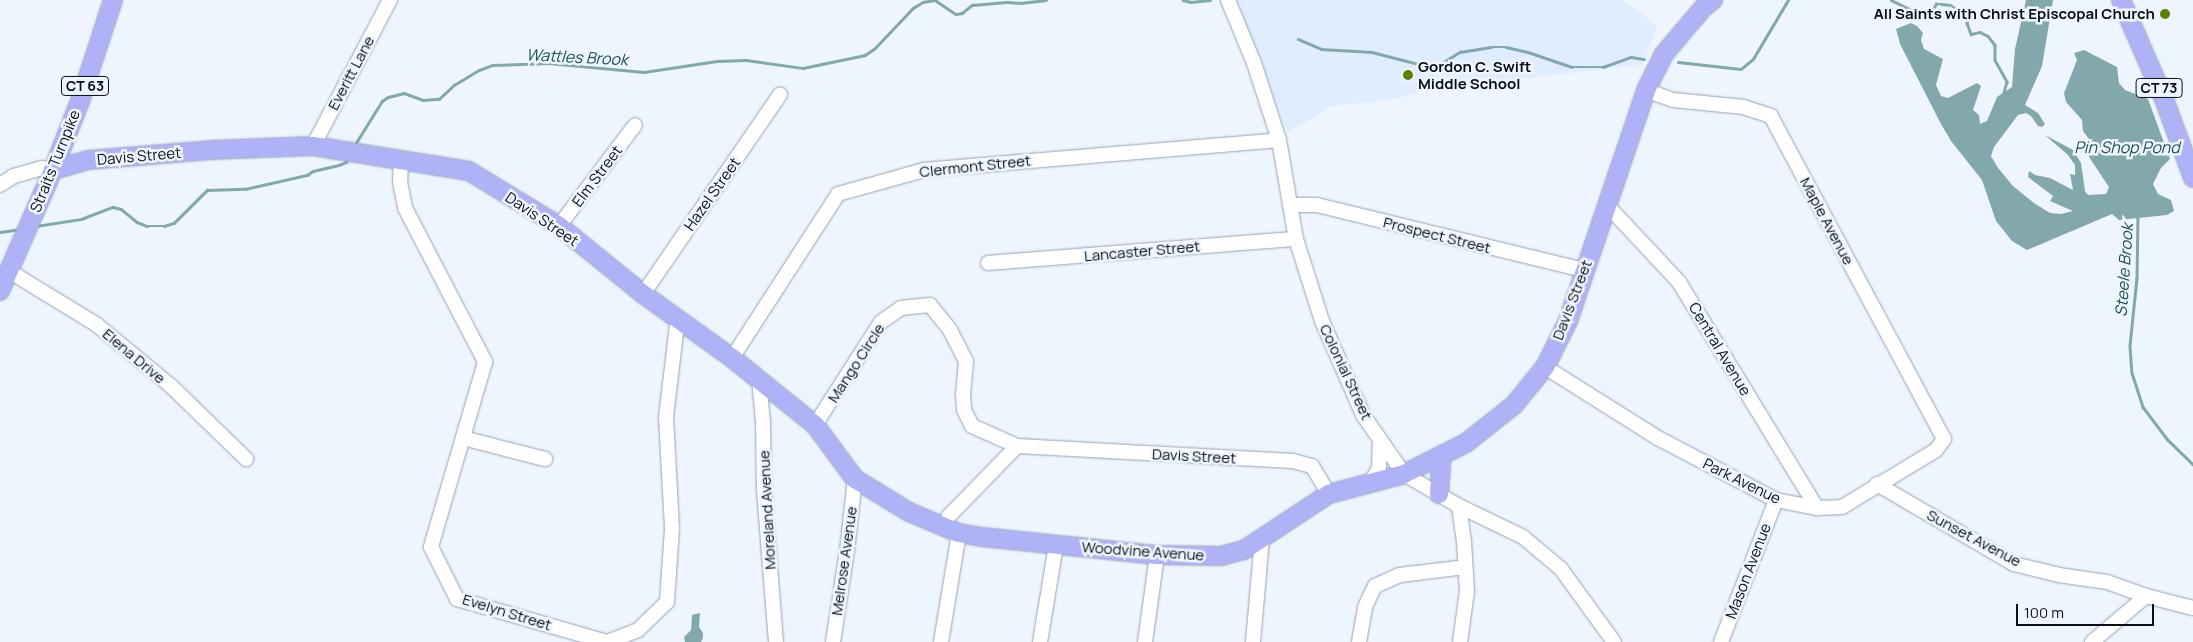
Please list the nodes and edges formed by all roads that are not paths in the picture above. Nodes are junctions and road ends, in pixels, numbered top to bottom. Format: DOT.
graph roads {
  1 [pos="113,0"];
  2 [pos="390,0"];
  3 [pos="1228,0"];
  4 [pos="1713,0"];
  5 [pos="2121,0"];
  6 [pos="1646,90"];
  7 [pos="780,95"];
  8 [pos="635,126"];
  9 [pos="1279,140"];
  10 [pos="319,147"];
  11 [pos="401,159"];
  12 [pos="53,170"];
  13 [pos="2193,178"];
  14 [pos="3,184"];
  15 [pos="1606,204"];
  16 [pos="1290,206"];
  17 [pos="558,226"];
  18 [pos="1296,239"];
  19 [pos="988,263"];
  20 [pos="1584,270"];
  21 [pos="9,271"];
  22 [pos="0,292"];
  23 [pos="643,294"];
  24 [pos="678,317"];
  25 [pos="732,358"];
  26 [pos="1545,367"];
  27 [pos="759,379"];
  28 [pos="815,425"];
  29 [pos="463,438"];
  30 [pos="1944,439"];
  31 [pos="1380,440"];
  32 [pos="1017,446"];
  33 [pos="1442,455"];
  34 [pos="246,459"];
  35 [pos="545,460"];
  36 [pos="1404,474"];
  37 [pos="855,480"];
  38 [pos="1370,483"];
  39 [pos="1877,484"];
  40 [pos="1329,494"];
  41 [pos="1439,494"];
  42 [pos="1776,500"];
  43 [pos="1459,506"];
  44 [pos="1817,508"];
  45 [pos="944,522"];
  46 [pos="959,533"];
  47 [pos="1262,540"];
  48 [pos="1056,545"];
  49 [pos="1157,555"];
  50 [pos="1465,568"];
  51 [pos="2146,596"];
  52 [pos="2193,608"];
  53 [pos="776,642"];
  54 [pos="833,642"];
  55 [pos="941,642"];
  56 [pos="1040,642"];
  57 [pos="1145,642"];
  58 [pos="1253,642"];
  59 [pos="1359,642"];
  60 [pos="1460,642"];
  61 [pos="1614,642"];
  62 [pos="1721,642"];
  63 [pos="2092,642"];
  1 -- 12 [label="main road, Straits Turnpike / CT 63"];
  2 -- 10 [label="street, Everitt Lane"];
  3 -- 9 [label="street, Colonial Street"];
  4 -- 6 [label="main road, Davis Street"];
  5 -- 13 [label="main road, CT 73"];
  6 -- 15 [label="main road, Davis Street"];
  6 -- 30 [label="street, Maple Avenue"];
  7 -- 23 [label="street, Hazel Street"];
  8 -- 17 [label="street, Elm Street"];
  9 -- 16 [label="street, Colonial Street"];
  9 -- 25 [label="street, Clermont Street"];
  10 -- 11 [label="main road, Davis Street"];
  10 -- 12 [label="main road, Davis Street"];
  11 -- 17 [label="main road, Davis Street"];
  11 -- 29 [label="street, Evelyn Street"];
  12 -- 14 [label="street, Davis Street"];
  12 -- 21 [label="main road, Straits Turnpike / CT 63"];
  15 -- 20 [label="main road, Davis Street"];
  15 -- 44 [label="street, Central Avenue"];
  16 -- 18 [label="street, Colonial Street"];
  16 -- 20 [label="street, Prospect Street"];
  17 -- 23 [label="main road, Davis Street"];
  18 -- 19 [label="street, Lancaster Street"];
  18 -- 31 [label="street, Colonial Street"];
  20 -- 26 [label="main road, Davis Street"];
  21 -- 22 [label="main road, Straits Turnpike / CT 63"];
  21 -- 34 [label="street, Elena Drive"];
  23 -- 24 [label="main road, Davis Street"];
  24 -- 25 [label="main road, Davis Street"];
  24 -- 29 [label="street, Evelyn Street"];
  25 -- 27 [label="main road, Davis Street"];
  26 -- 33 [label="main road, Davis Street"];
  26 -- 42 [label="street, Park Avenue"];
  27 -- 28 [label="main road, Davis Street"];
  27 -- 53 [label="street, Moreland Avenue"];
  28 -- 32 [label="street, Mango Circle"];
  28 -- 37 [label="main road, Davis Street"];
  29 -- 35 [label="street"];
  30 -- 39 [label="street, Park Avenue"];
  31 -- 36 [label="street, Colonial Street"];
  31 -- 38 [label="street"];
  32 -- 40 [label="street, Davis Street"];
  32 -- 45 [label="street"];
  33 -- 36 [label="main road, Davis Street"];
  33 -- 41 [label="main road"];
  36 -- 38 [label="main road, Davis Street"];
  36 -- 41 [label="street, Colonial Street"];
  37 -- 45 [label="main road, Davis Street"];
  37 -- 54 [label="street, Melrose Avenue"];
  38 -- 40 [label="main road, Davis Street"];
  39 -- 44 [label="street, Park Avenue"];
  39 -- 51 [label="street, Sunset Avenue"];
  40 -- 47 [label="main road, Woodvine Avenue"];
  41 -- 43 [label="street, Colonial Street"];
  42 -- 44 [label="street, Park Avenue"];
  42 -- 62 [label="street, Mason Avenue"];
  43 -- 50 [label="street"];
  43 -- 61 [label="street, Colonial Street"];
  45 -- 46 [label="main road, Woodvine Avenue"];
  46 -- 48 [label="main road, Woodvine Avenue"];
  46 -- 55 [label="street"];
  47 -- 49 [label="main road, Woodvine Avenue"];
  47 -- 58 [label="street"];
  48 -- 49 [label="main road, Woodvine Avenue"];
  48 -- 56 [label="street"];
  49 -- 57 [label="street"];
  50 -- 59 [label="street"];
  50 -- 60 [label="street"];
  51 -- 52 [label="street, Sunset Avenue"];
  51 -- 63 [label="street"];
}
